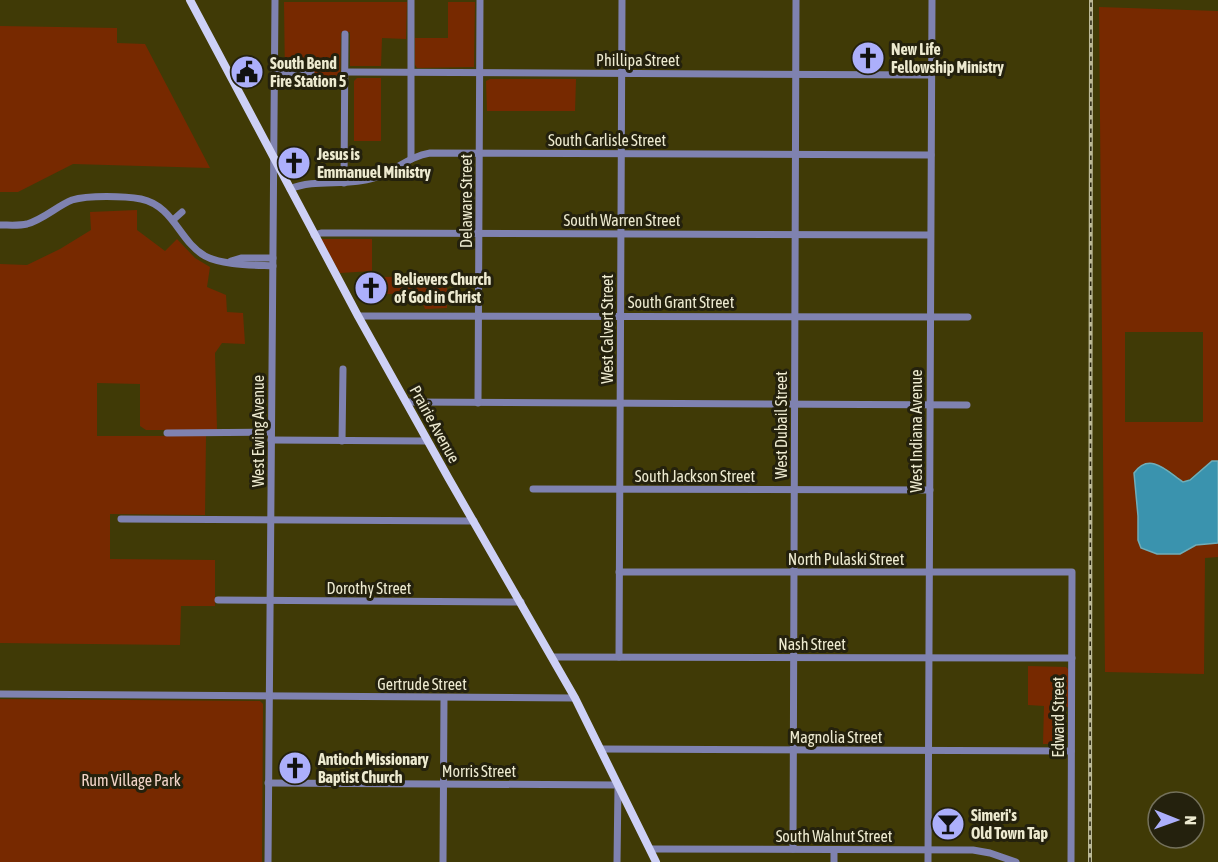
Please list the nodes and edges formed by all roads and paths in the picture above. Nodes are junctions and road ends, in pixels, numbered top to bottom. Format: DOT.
graph roads {
  1 [pos="189,0"];
  2 [pos="274,0"];
  3 [pos="411,0"];
  4 [pos="480,0"];
  5 [pos="622,0"];
  6 [pos="796,0"];
  7 [pos="932,0"];
  8 [pos="345,34"];
  9 [pos="345,72"];
  10 [pos="274,73"];
  11 [pos="311,73"];
  12 [pos="411,73"];
  13 [pos="479,73"];
  14 [pos="622,74"];
  15 [pos="796,75"];
  16 [pos="931,75"];
  17 [pos="480,153"];
  18 [pos="621,154"];
  19 [pos="796,154"];
  20 [pos="931,155"];
  21 [pos="273,158"];
  22 [pos="411,159"];
  23 [pos="344,183"];
  24 [pos="290,189"];
  25 [pos="182,212"];
  26 [pos="173,220"];
  27 [pos="0,225"];
  28 [pos="478,233"];
  29 [pos="621,234"];
  30 [pos="795,234"];
  31 [pos="314,235"];
  32 [pos="930,235"];
  33 [pos="273,262"];
  34 [pos="479,315"];
  35 [pos="621,315"];
  36 [pos="358,316"];
  37 [pos="795,316"];
  38 [pos="930,316"];
  39 [pos="968,317"];
  40 [pos="343,369"];
  41 [pos="406,402"];
  42 [pos="478,403"];
  43 [pos="620,403"];
  44 [pos="794,404"];
  45 [pos="930,404"];
  46 [pos="967,405"];
  47 [pos="271,432"];
  48 [pos="167,433"];
  49 [pos="272,440"];
  50 [pos="342,441"];
  51 [pos="428,441"];
  52 [pos="532,489"];
  53 [pos="620,489"];
  54 [pos="794,489"];
  55 [pos="930,490"];
  56 [pos="121,519"];
  57 [pos="271,519"];
  58 [pos="474,521"];
  59 [pos="619,572"];
  60 [pos="1072,572"];
  61 [pos="794,573"];
  62 [pos="929,573"];
  63 [pos="218,600"];
  64 [pos="270,600"];
  65 [pos="521,602"];
  66 [pos="553,657"];
  67 [pos="619,657"];
  68 [pos="794,658"];
  69 [pos="929,658"];
  70 [pos="1072,658"];
  71 [pos="0,694"];
  72 [pos="269,696"];
  73 [pos="444,698"];
  74 [pos="575,698"];
  75 [pos="601,749"];
  76 [pos="793,750"];
  77 [pos="928,751"];
  78 [pos="1071,752"];
  79 [pos="268,783"];
  80 [pos="443,784"];
  81 [pos="618,785"];
  82 [pos="650,849"];
  83 [pos="793,849"];
  84 [pos="834,850"];
  85 [pos="928,850"];
  86 [pos="268,862"];
  87 [pos="443,862"];
  88 [pos="617,862"];
  89 [pos="656,862"];
  90 [pos="834,862"];
  91 [pos="928,862"];
  92 [pos="1016,862"];
  93 [pos="1071,862"];
  1 -- 21 [label="main road, Prairie Avenue"];
  2 -- 10 [label="street, West Ewing Avenue"];
  3 -- 12 [label="street"];
  4 -- 13 [label="street, Delaware Street"];
  5 -- 14 [label="street, West Calvert Street"];
  6 -- 15 [label="street, West Dubail Street"];
  7 -- 16 [label="street, West Indiana Avenue"];
  8 -- 9 [label="street"];
  9 -- 12 [label="street, Phillipa Street"];
  9 -- 23 [label="street"];
  10 -- 11 [label="street"];
  10 -- 21 [label="street, West Ewing Avenue"];
  12 -- 13 [label="street, Phillipa Street"];
  12 -- 22 [label="street"];
  13 -- 14 [label="street, Phillipa Street"];
  13 -- 17 [label="street, Delaware Street"];
  14 -- 15 [label="street, Phillipa Street"];
  14 -- 18 [label="street, West Calvert Street"];
  15 -- 16 [label="street, Phillipa Street"];
  15 -- 19 [label="street, West Dubail Street"];
  16 -- 20 [label="street, West Indiana Avenue"];
  17 -- 18 [label="street, South Carlisle Street"];
  17 -- 22 [label="street, South Carlisle Street"];
  17 -- 28 [label="street, Delaware Street"];
  18 -- 19 [label="street, South Carlisle Street"];
  18 -- 29 [label="street, West Calvert Street"];
  19 -- 20 [label="street, South Carlisle Street"];
  19 -- 30 [label="street, West Dubail Street"];
  20 -- 32 [label="street, West Indiana Avenue"];
  21 -- 24 [label="main road, Prairie Avenue"];
  21 -- 33 [label="street, West Ewing Avenue"];
  22 -- 23 [label="street, South Carlisle Street"];
  23 -- 24 [label="street, South Carlisle Street"];
  24 -- 31 [label="main road, Prairie Avenue"];
  25 -- 26 [label="street"];
  26 -- 27 [label="street"];
  26 -- 33 [label="street"];
  28 -- 29 [label="street, South Warren Street"];
  28 -- 31 [label="street, South Warren Street"];
  28 -- 34 [label="street, Delaware Street"];
  29 -- 30 [label="street, South Warren Street"];
  29 -- 35 [label="street, West Calvert Street"];
  30 -- 32 [label="street, South Warren Street"];
  30 -- 37 [label="street, West Dubail Street"];
  31 -- 36 [label="main road, Prairie Avenue"];
  32 -- 38 [label="street, West Indiana Avenue"];
  33 -- 47 [label="street, West Ewing Avenue"];
  34 -- 35 [label="street, South Grant Street"];
  34 -- 36 [label="street, South Grant Street"];
  34 -- 42 [label="street, Delaware Street"];
  35 -- 37 [label="street, South Grant Street"];
  35 -- 43 [label="street, West Calvert Street"];
  36 -- 41 [label="main road, Prairie Avenue"];
  37 -- 38 [label="street, South Grant Street"];
  37 -- 44 [label="street, West Dubail Street"];
  38 -- 39 [label="street, South Grant Street"];
  38 -- 45 [label="street, West Indiana Avenue"];
  40 -- 50 [label="street"];
  41 -- 42 [label="street"];
  41 -- 51 [label="main road, Prairie Avenue"];
  42 -- 43 [label="street"];
  43 -- 44 [label="street"];
  43 -- 53 [label="street, West Calvert Street"];
  44 -- 45 [label="street"];
  44 -- 54 [label="street, West Dubail Street"];
  45 -- 46 [label="street"];
  45 -- 55 [label="street, West Indiana Avenue"];
  47 -- 48 [label="street"];
  47 -- 49 [label="street, West Ewing Avenue"];
  49 -- 50 [label="street"];
  49 -- 57 [label="street, West Ewing Avenue"];
  50 -- 51 [label="street"];
  51 -- 58 [label="main road, Prairie Avenue"];
  52 -- 53 [label="street, South Jackson Street"];
  53 -- 54 [label="street, South Jackson Street"];
  53 -- 59 [label="street, West Calvert Street"];
  54 -- 55 [label="street, South Jackson Street"];
  54 -- 61 [label="street, West Dubail Street"];
  55 -- 62 [label="street, West Indiana Avenue"];
  56 -- 57 [label="street"];
  57 -- 58 [label="street"];
  57 -- 64 [label="street, West Ewing Avenue"];
  58 -- 65 [label="main road, Prairie Avenue"];
  59 -- 61 [label="street, North Pulaski Street"];
  59 -- 67 [label="street, West Calvert Street"];
  60 -- 62 [label="street, North Pulaski Street"];
  60 -- 70 [label="street, Edward Street"];
  61 -- 62 [label="street, North Pulaski Street"];
  61 -- 68 [label="street, West Dubail Street"];
  62 -- 69 [label="street, West Indiana Avenue"];
  63 -- 64 [label="street, Dorothy Street"];
  64 -- 65 [label="street, Dorothy Street"];
  64 -- 72 [label="street, West Ewing Avenue"];
  65 -- 66 [label="main road, Prairie Avenue"];
  66 -- 67 [label="street, Nash Street"];
  66 -- 74 [label="main road, Prairie Avenue"];
  67 -- 68 [label="street, Nash Street"];
  68 -- 69 [label="street, Nash Street"];
  68 -- 76 [label="street, West Dubail Street"];
  69 -- 70 [label="street, Nash Street"];
  69 -- 77 [label="street, West Indiana Avenue"];
  70 -- 78 [label="street, Edward Street"];
  71 -- 72 [label="street, Gertrude Street"];
  72 -- 73 [label="street, Gertrude Street"];
  72 -- 79 [label="street, West Ewing Avenue"];
  73 -- 74 [label="street, Gertrude Street"];
  73 -- 80 [label="street"];
  74 -- 75 [label="main road, Prairie Avenue"];
  75 -- 76 [label="street, Magnolia Street"];
  75 -- 81 [label="main road, Prairie Avenue"];
  76 -- 77 [label="street, Magnolia Street"];
  76 -- 83 [label="street, West Dubail Street"];
  77 -- 78 [label="street, Magnolia Street"];
  77 -- 85 [label="street, West Indiana Avenue"];
  78 -- 93 [label="street, Edward Street"];
  79 -- 80 [label="street, Morris Street"];
  79 -- 86 [label="street, West Ewing Avenue"];
  80 -- 81 [label="street, Morris Street"];
  80 -- 87 [label="street"];
  81 -- 82 [label="main road, Prairie Avenue"];
  81 -- 88 [label="street"];
  82 -- 83 [label="street, South Walnut Street"];
  82 -- 89 [label="main road, Prairie Avenue"];
  83 -- 84 [label="street, South Walnut Street"];
  84 -- 85 [label="street, South Walnut Street"];
  84 -- 90 [label="street"];
  85 -- 91 [label="street, West Indiana Avenue"];
  85 -- 92 [label="street, South Walnut Street"];
}
